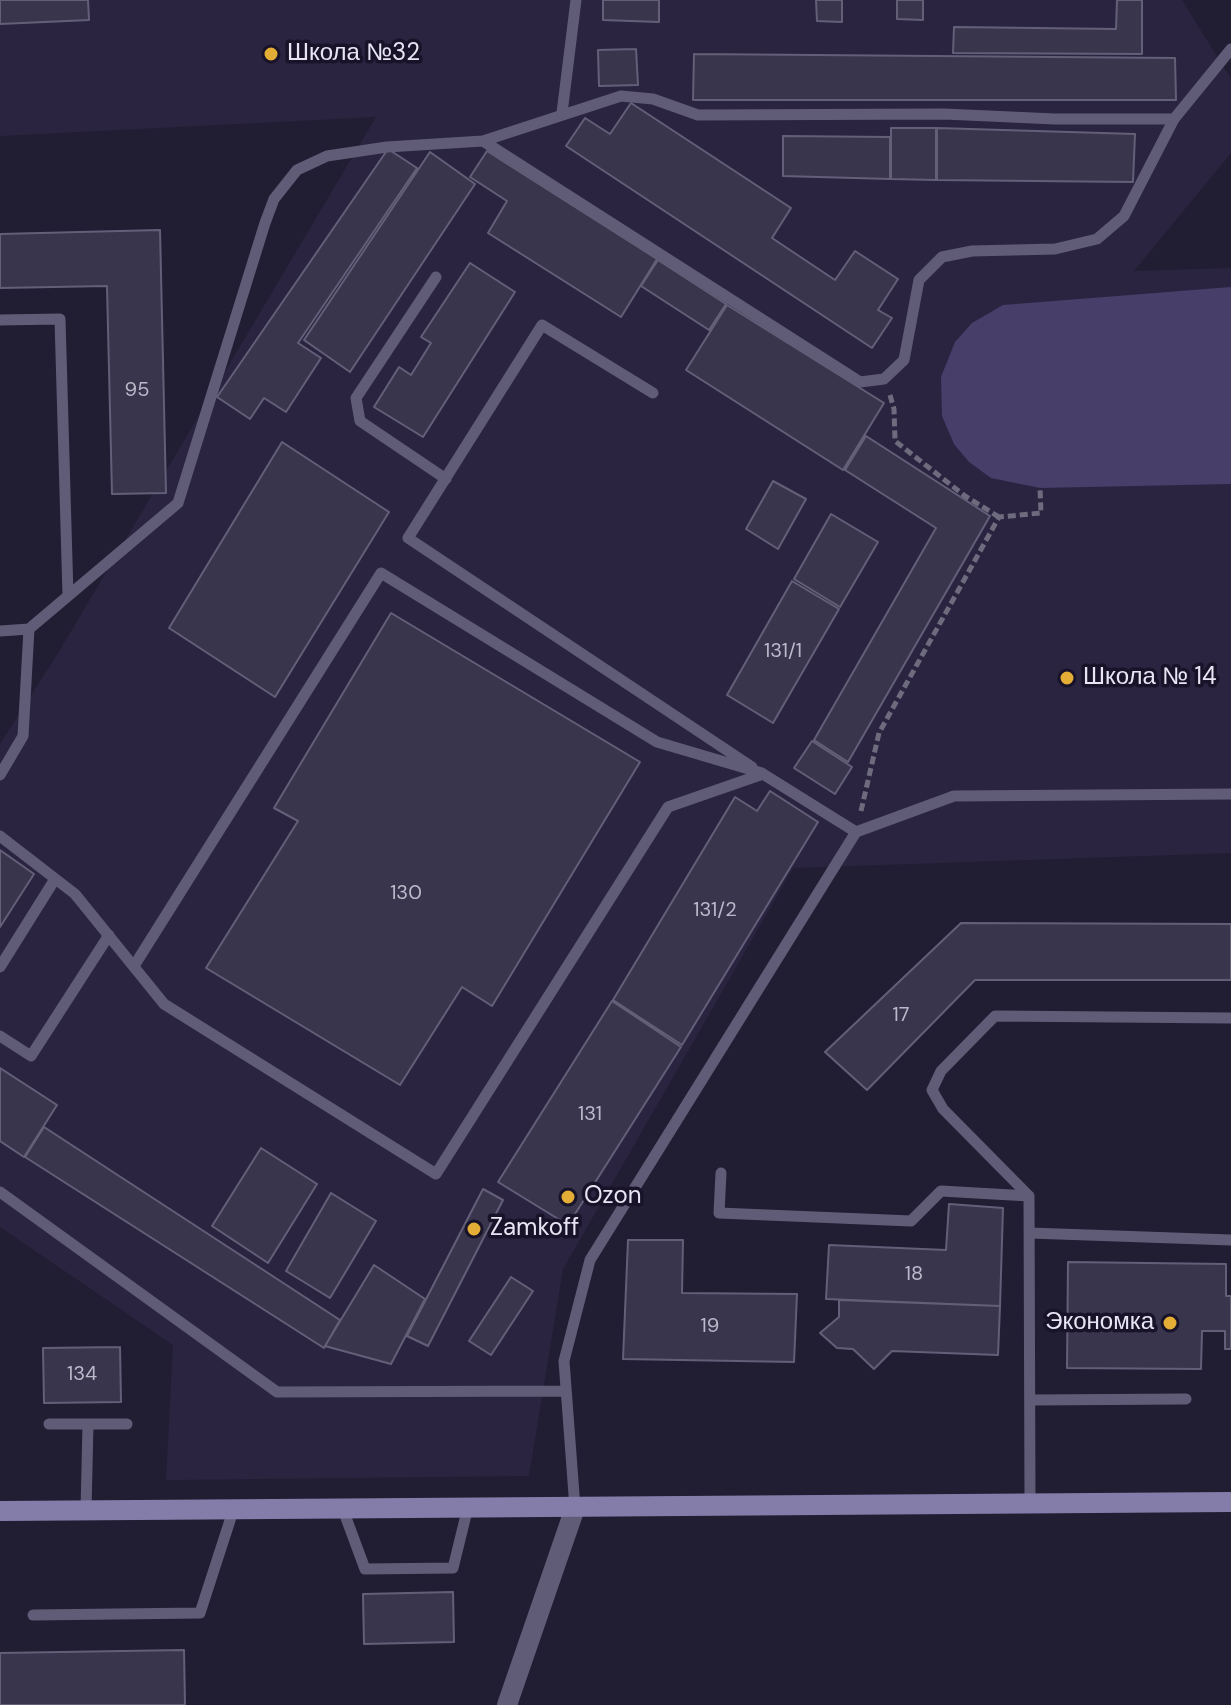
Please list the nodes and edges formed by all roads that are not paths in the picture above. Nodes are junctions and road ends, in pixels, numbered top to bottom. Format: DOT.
graph roads {
  1 [pos="576,0"];
  2 [pos="1231,49"];
  3 [pos="562,113"];
  4 [pos="1174,119"];
  5 [pos="483,141"];
  6 [pos="436,277"];
  7 [pos="0,320"];
  8 [pos="653,393"];
  9 [pos="446,479"];
  10 [pos="68,596"];
  11 [pos="29,629"];
  12 [pos="0,631"];
  13 [pos="763,774"];
  14 [pos="0,775"];
  15 [pos="1231,794"];
  16 [pos="856,832"];
  17 [pos="0,836"];
  18 [pos="55,879"];
  19 [pos="109,935"];
  20 [pos="134,966"];
  21 [pos="0,967"];
  22 [pos="1231,1018"];
  23 [pos="0,1036"];
  24 [pos="721,1173"];
  25 [pos="0,1192"];
  26 [pos="1029,1196"];
  27 [pos="1030,1233"];
  28 [pos="1231,1240"];
  29 [pos="566,1391"];
  30 [pos="1186,1399"];
  31 [pos="1030,1400"];
  32 [pos="49,1424"];
  33 [pos="88,1424"];
  34 [pos="127,1424"];
  35 [pos="1231,1502"];
  36 [pos="1030,1503"];
  37 [pos="341,1506"];
  38 [pos="468,1507"];
  39 [pos="234,1508"];
  40 [pos="575,1508"];
  41 [pos="86,1510"];
  42 [pos="0,1511"];
  43 [pos="33,1615"];
  44 [pos="507,1705"];
  1 -- 3 [label="lane"];
  2 -- 4 [label="lane"];
  3 -- 4 [label="lane"];
  3 -- 5 [label="lane"];
  4 -- 5 [label="lane"];
  5 -- 10 [label="lane"];
  6 -- 9 [label="lane"];
  7 -- 10 [label="lane"];
  8 -- 9 [label="lane"];
  9 -- 13 [label="lane"];
  10 -- 11 [label="lane"];
  11 -- 12 [label="lane"];
  11 -- 14 [label="lane"];
  13 -- 16 [label="lane"];
  13 -- 20 [label="lane"];
  13 -- 20 [label="lane"];
  15 -- 16 [label="lane"];
  16 -- 29 [label="lane"];
  17 -- 18 [label="lane"];
  18 -- 19 [label="lane"];
  18 -- 21 [label="lane"];
  19 -- 20 [label="lane"];
  19 -- 23 [label="lane"];
  22 -- 26 [label="lane"];
  24 -- 26 [label="lane"];
  25 -- 29 [label="lane"];
  26 -- 27 [label="lane"];
  27 -- 28 [label="lane"];
  27 -- 31 [label="lane"];
  29 -- 40 [label="lane"];
  30 -- 31 [label="lane"];
  31 -- 36 [label="lane"];
  32 -- 33 [label="lane"];
  33 -- 34 [label="lane"];
  33 -- 41 [label="lane"];
  35 -- 36 [label="main road"];
  36 -- 40 [label="main road"];
  37 -- 38 [label="main road"];
  37 -- 38 [label="lane"];
  37 -- 39 [label="main road"];
  38 -- 40 [label="main road"];
  39 -- 41 [label="main road"];
  39 -- 43 [label="lane"];
  40 -- 44 [label="street"];
  41 -- 42 [label="main road"];
}
